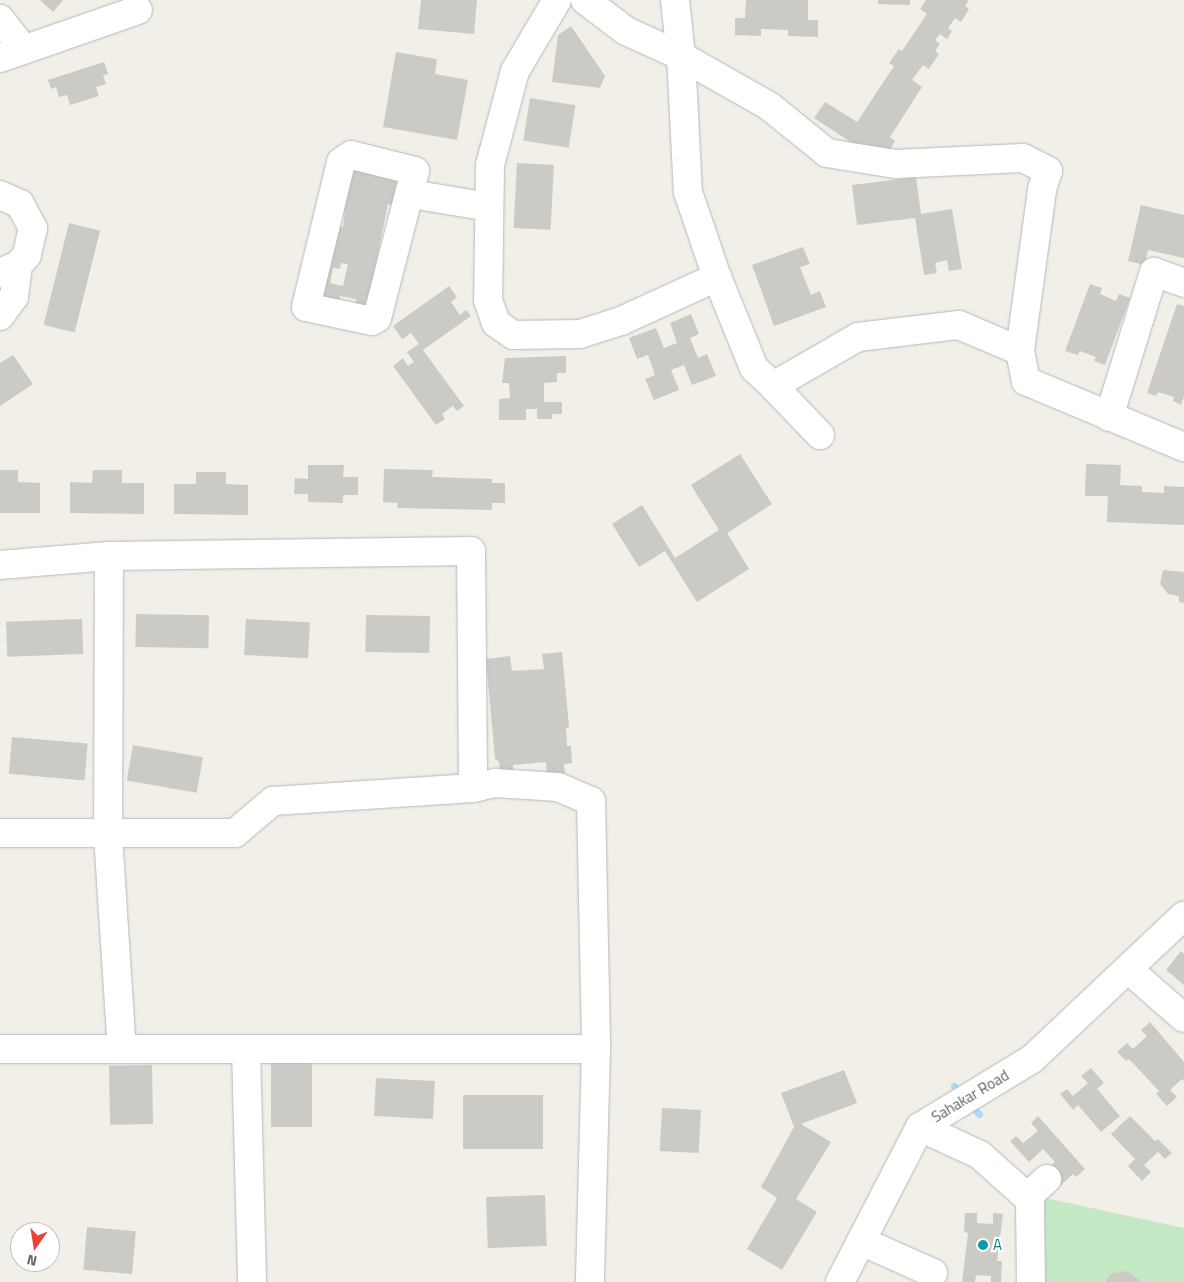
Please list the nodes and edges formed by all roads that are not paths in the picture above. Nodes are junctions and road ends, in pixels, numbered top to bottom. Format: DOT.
graph roads {
  1 [pos="558,0"];
  2 [pos="585,0"];
  3 [pos="680,3"];
  4 [pos="138,10"];
  5 [pos="0,19"];
  6 [pos="12,54"];
  7 [pos="680,56"];
  8 [pos="0,194"];
  9 [pos="411,194"];
  10 [pos="489,207"];
  11 [pos="9,269"];
  12 [pos="717,277"];
  13 [pos="1184,282"];
  14 [pos="0,316"];
  15 [pos="1020,351"];
  16 [pos="773,386"];
  17 [pos="1109,417"];
  18 [pos="820,435"];
  19 [pos="1184,446"];
  20 [pos="109,556"];
  21 [pos="0,565"];
  22 [pos="473,788"];
  23 [pos="0,833"];
  24 [pos="108,835"];
  25 [pos="1184,916"];
  26 [pos="1128,969"];
  27 [pos="1184,1018"];
  28 [pos="0,1048"];
  29 [pos="246,1048"];
  30 [pos="596,1048"];
  31 [pos="122,1049"];
  32 [pos="920,1127"];
  33 [pos="1047,1179"];
  34 [pos="1027,1197"];
  35 [pos="861,1241"];
  36 [pos="933,1273"];
  37 [pos="252,1282"];
  38 [pos="590,1282"];
  39 [pos="840,1282"];
  40 [pos="1031,1282"];
  1 -- 10 [label="street"];
  2 -- 7 [label="street"];
  3 -- 7 [label="street"];
  4 -- 6 [label="street"];
  5 -- 6 [label="street"];
  7 -- 12 [label="street"];
  7 -- 15 [label="street"];
  8 -- 11 [label="street"];
  9 -- 9 [label="street"];
  9 -- 10 [label="street"];
  10 -- 12 [label="street"];
  11 -- 14 [label="street"];
  12 -- 16 [label="street"];
  13 -- 17 [label="street"];
  15 -- 16 [label="street"];
  15 -- 17 [label="street"];
  16 -- 18 [label="street"];
  17 -- 19 [label="street"];
  20 -- 21 [label="street"];
  20 -- 22 [label="street"];
  20 -- 24 [label="street"];
  22 -- 24 [label="street"];
  22 -- 30 [label="street"];
  23 -- 24 [label="street"];
  24 -- 31 [label="street"];
  25 -- 26 [label="street, Sahakar Road"];
  26 -- 27 [label="street"];
  26 -- 32 [label="street, Sahakar Road"];
  28 -- 31 [label="street"];
  29 -- 30 [label="street"];
  29 -- 31 [label="street"];
  29 -- 37 [label="street"];
  30 -- 38 [label="street"];
  32 -- 34 [label="street"];
  32 -- 35 [label="street, Sahakar Road"];
  33 -- 34 [label="street"];
  34 -- 40 [label="street"];
  35 -- 36 [label="street"];
  35 -- 39 [label="street, Sahakar Road"];
}
